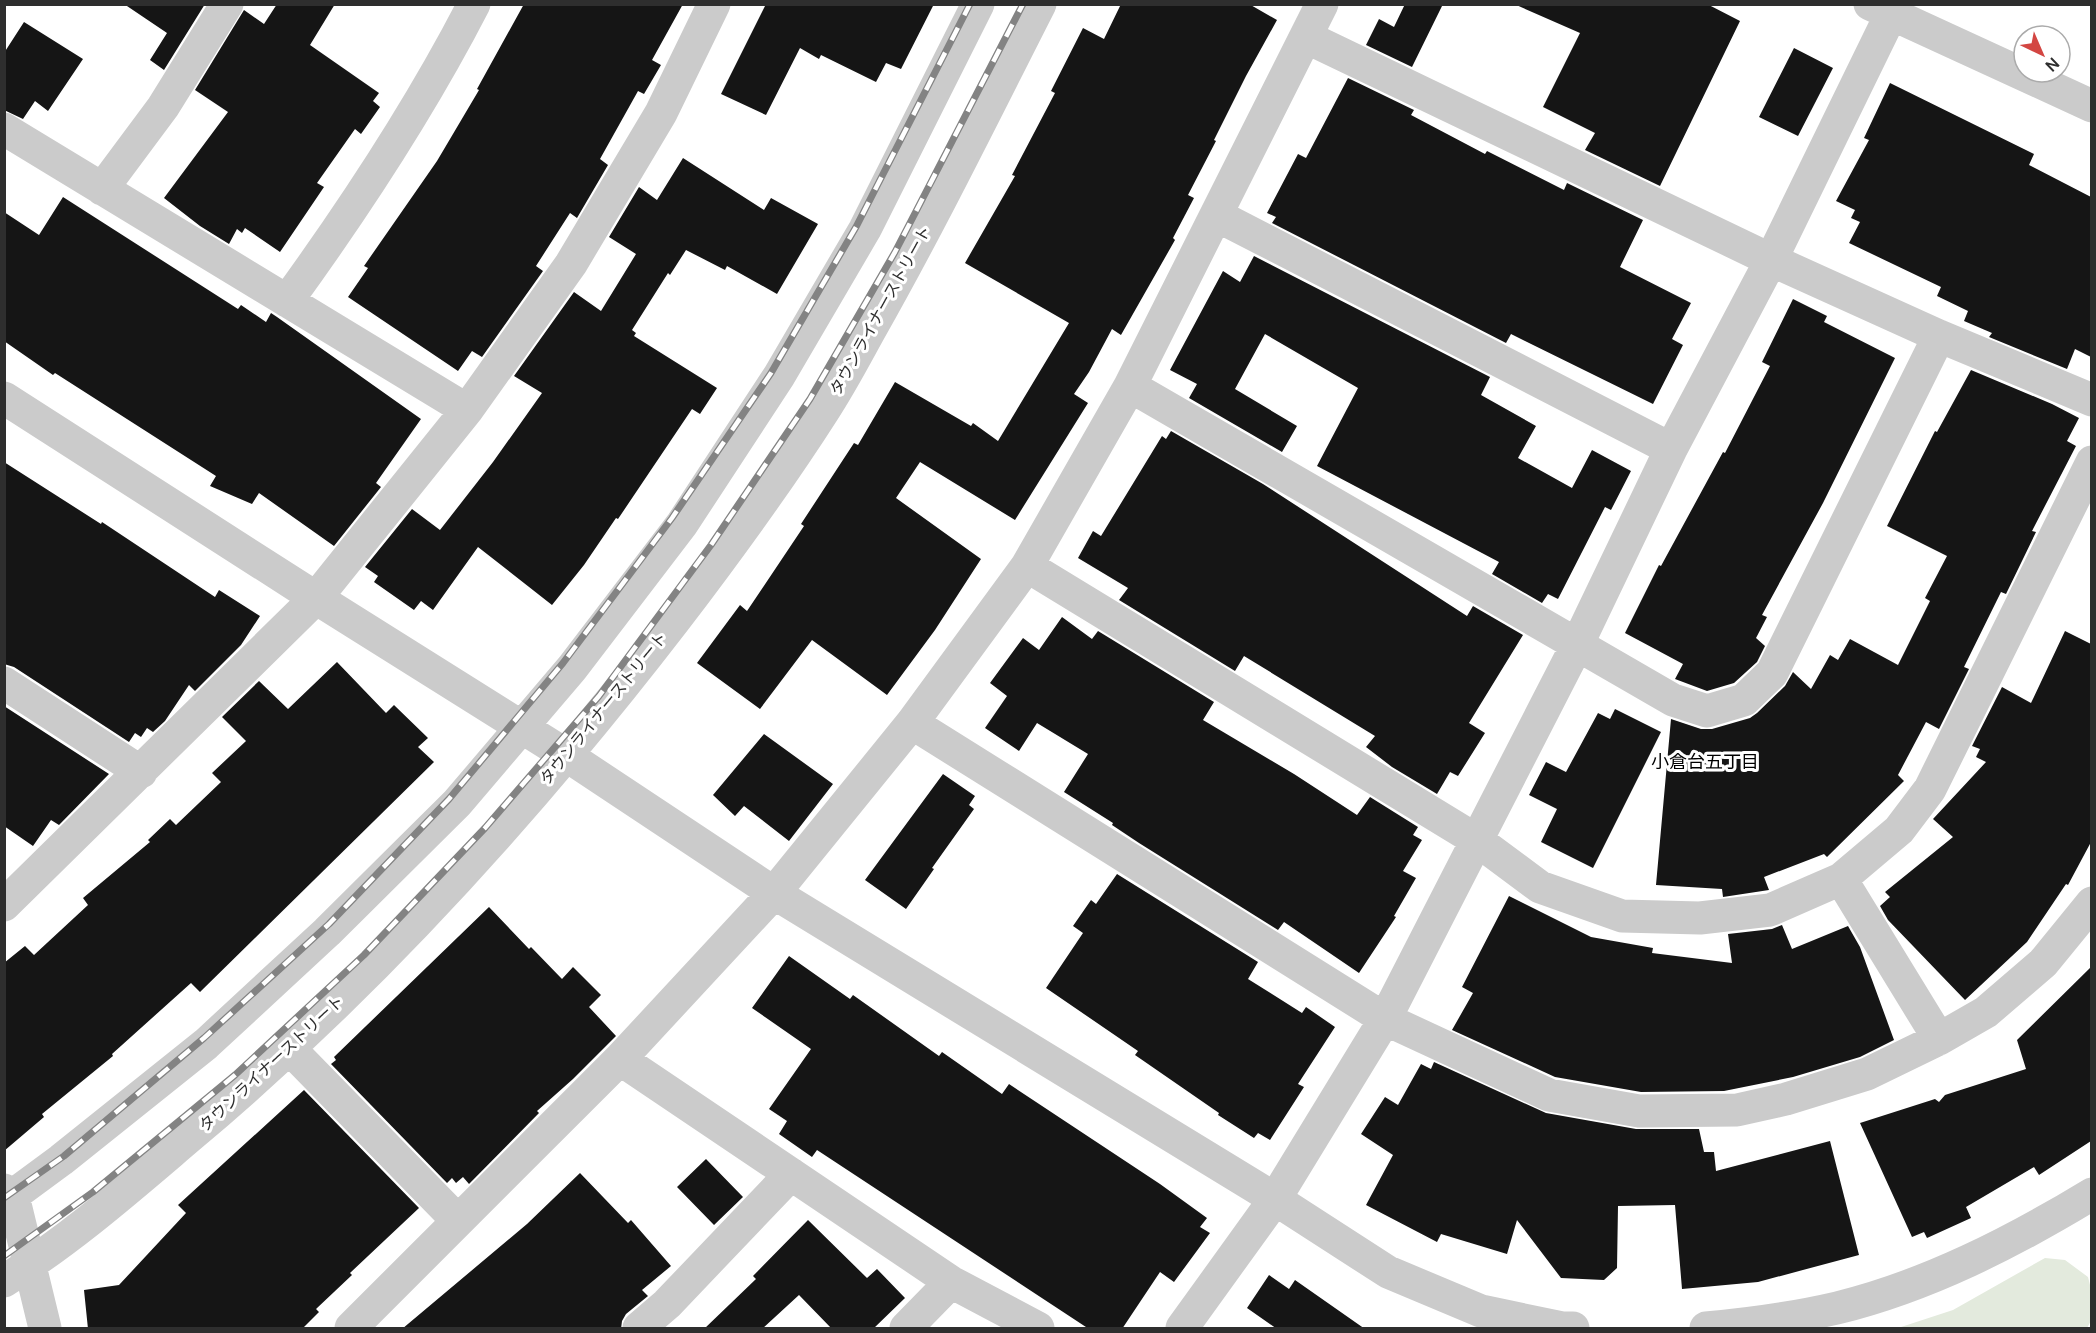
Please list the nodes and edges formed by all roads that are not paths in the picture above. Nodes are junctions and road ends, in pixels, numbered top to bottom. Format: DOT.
graph roads {
  1 [pos="227,4"];
  2 [pos="474,4"];
  3 [pos="714,4"];
  4 [pos="978,4"];
  5 [pos="1040,4"];
  6 [pos="1322,4"];
  7 [pos="1886,8"];
  8 [pos="1305,37"];
  9 [pos="2091,106"];
  10 [pos="4,129"];
  11 [pos="102,189"];
  12 [pos="1216,215"];
  13 [pos="1771,260"];
  14 [pos="287,301"];
  15 [pos="1939,336"];
  16 [pos="1130,386"];
  17 [pos="4,398"];
  18 [pos="2091,400"];
  19 [pos="467,410"];
  20 [pos="1671,449"];
  21 [pos="2091,462"];
  22 [pos="1027,566"];
  23 [pos="316,598"];
  24 [pos="1577,645"];
  25 [pos="4,683"];
  26 [pos="912,723"];
  27 [pos="521,728"];
  28 [pos="566,755"];
  29 [pos="141,772"];
  30 [pos="1478,841"];
  31 [pos="1841,879"];
  32 [pos="774,893"];
  33 [pos="2091,903"];
  34 [pos="4,905"];
  35 [pos="1385,1019"];
  36 [pos="1939,1039"];
  37 [pos="289,1048"];
  38 [pos="620,1059"];
  39 [pos="791,1174"];
  40 [pos="2091,1194"];
  41 [pos="7,1196"];
  42 [pos="1275,1199"];
  43 [pos="458,1221"];
  44 [pos="17,1273"];
  45 [pos="951,1282"];
  46 [pos="1487,1320"];
  47 [pos="45,1329"];
  48 [pos="351,1329"];
  49 [pos="639,1329"];
  50 [pos="906,1329"];
  51 [pos="1038,1329"];
  52 [pos="1182,1329"];
  53 [pos="1573,1329"];
  54 [pos="1706,1329"];
  1 -- 11 [label="street"];
  2 -- 14 [label="street"];
  3 -- 19 [label="street"];
  4 -- 27 [label="street"];
  5 -- 28 [label="street, タウンライナーストリート"];
  6 -- 8 [label="street"];
  7 -- 9 [label="street"];
  7 -- 13 [label="street"];
  8 -- 12 [label="street"];
  8 -- 13 [label="street"];
  10 -- 11 [label="street"];
  11 -- 14 [label="street"];
  12 -- 16 [label="street"];
  12 -- 20 [label="street"];
  13 -- 15 [label="street"];
  13 -- 20 [label="street"];
  14 -- 19 [label="street"];
  15 -- 18 [label="street"];
  15 -- 24 [label="street"];
  16 -- 22 [label="street"];
  16 -- 24 [label="street"];
  17 -- 23 [label="street"];
  19 -- 23 [label="street"];
  20 -- 24 [label="street"];
  21 -- 31 [label="street"];
  22 -- 26 [label="street"];
  22 -- 30 [label="street"];
  23 -- 27 [label="street"];
  23 -- 29 [label="street"];
  24 -- 30 [label="street"];
  25 -- 29 [label="street"];
  26 -- 32 [label="street"];
  26 -- 35 [label="street"];
  27 -- 28 [label="street"];
  27 -- 41 [label="street"];
  28 -- 32 [label="street"];
  28 -- 37 [label="street, タウンライナーストリート"];
  29 -- 34 [label="street"];
  30 -- 31 [label="street"];
  30 -- 35 [label="street"];
  31 -- 36 [label="street"];
  32 -- 38 [label="street"];
  32 -- 42 [label="street"];
  33 -- 36 [label="street"];
  35 -- 36 [label="street"];
  35 -- 42 [label="street"];
  37 -- 43 [label="street"];
  37 -- 44 [label="street, タウンライナーストリート"];
  38 -- 39 [label="street"];
  38 -- 43 [label="street"];
  39 -- 45 [label="street"];
  39 -- 49 [label="street"];
  40 -- 54 [label="street"];
  41 -- 44 [label="street"];
  42 -- 46 [label="street"];
  42 -- 52 [label="street"];
  43 -- 48 [label="street"];
  44 -- 47 [label="street"];
  45 -- 50 [label="street"];
  45 -- 51 [label="street"];
  46 -- 53 [label="street"];
}
